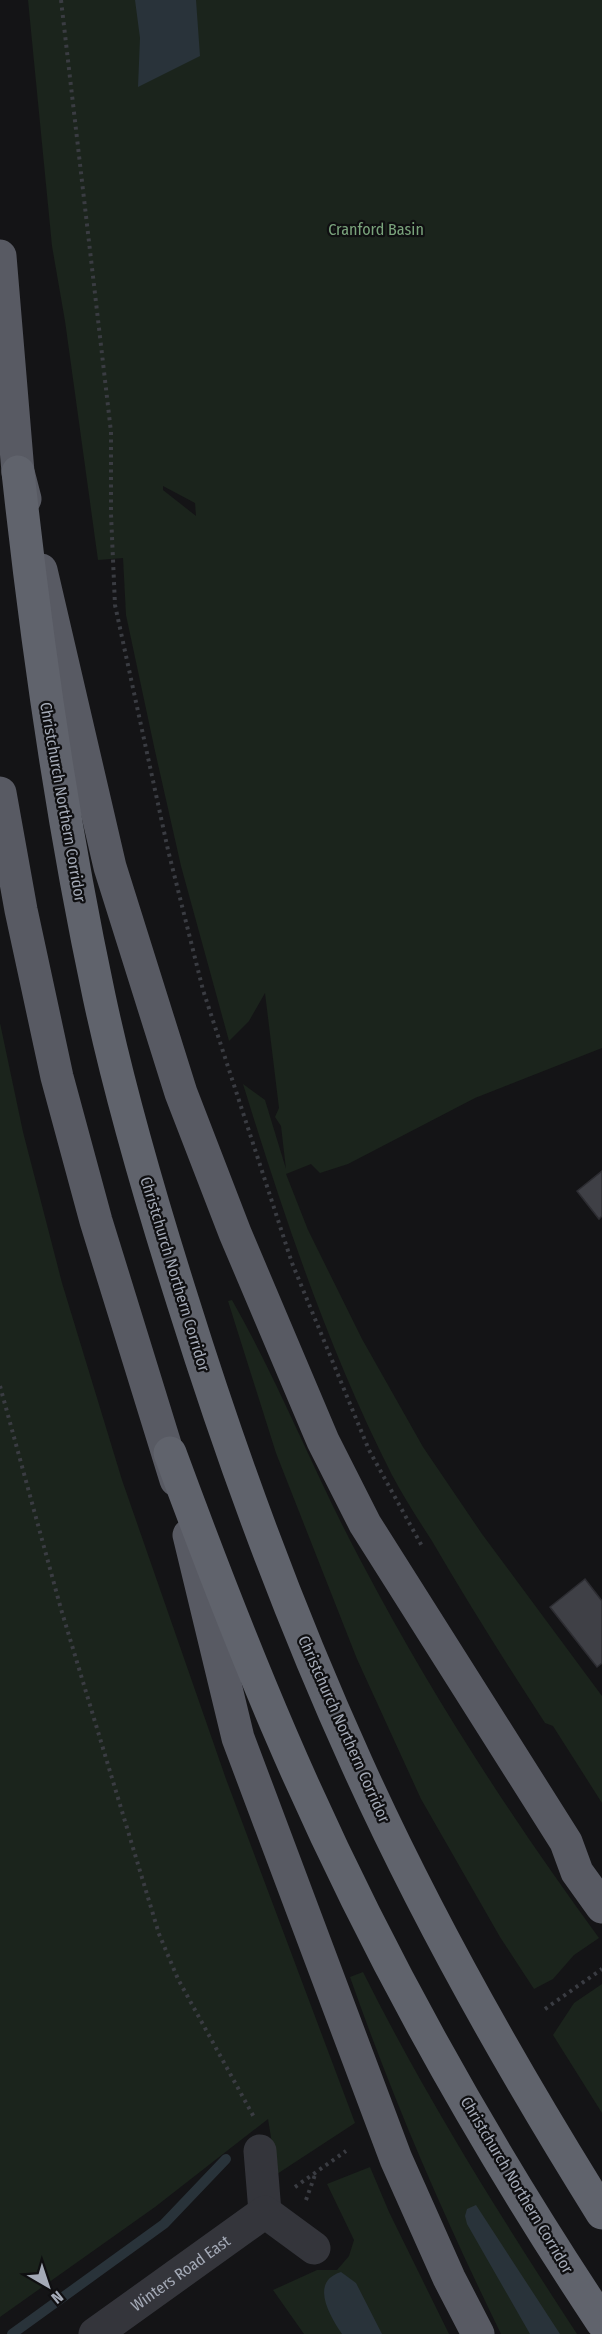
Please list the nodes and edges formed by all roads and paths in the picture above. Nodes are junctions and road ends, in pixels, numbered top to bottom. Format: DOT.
graph roads {
  1 [pos="61,0"];
  2 [pos="0,256"];
  3 [pos="18,472"];
  4 [pos="0,793"];
  5 [pos="0,1386"];
  6 [pos="170,1453"];
  7 [pos="427,1554"];
  8 [pos="566,1842"];
  9 [pos="602,1873"];
  10 [pos="602,1906"];
  11 [pos="602,1969"];
  12 [pos="545,2009"];
  13 [pos="260,2151"];
  14 [pos="346,2151"];
  15 [pos="316,2172"];
  16 [pos="290,2191"];
  17 [pos="302,2210"];
  18 [pos="265,2212"];
  19 [pos="602,2213"];
  20 [pos="314,2248"];
  21 [pos="602,2322"];
  22 [pos="95,2334"];
  23 [pos="478,2334"];
  1 -- 7 [label="path"];
  2 -- 3 [label="highway, Christchurch Northern Corridor"];
  3 -- 8 [label="highway"];
  3 -- 19 [label="highway, Christchurch Northern Corridor"];
  4 -- 6 [label="highway, Christchurch Northern Corridor"];
  5 -- 13 [label="path"];
  6 -- 21 [label="highway, Christchurch Northern Corridor"];
  6 -- 23 [label="highway"];
  8 -- 9 [label="highway"];
  8 -- 10 [label="highway"];
  11 -- 12 [label="path"];
  13 -- 18 [label="street"];
  14 -- 15 [label="path"];
  15 -- 16 [label="path"];
  15 -- 17 [label="path"];
  18 -- 20 [label="street"];
  18 -- 22 [label="street, Winters Road East"];
}
